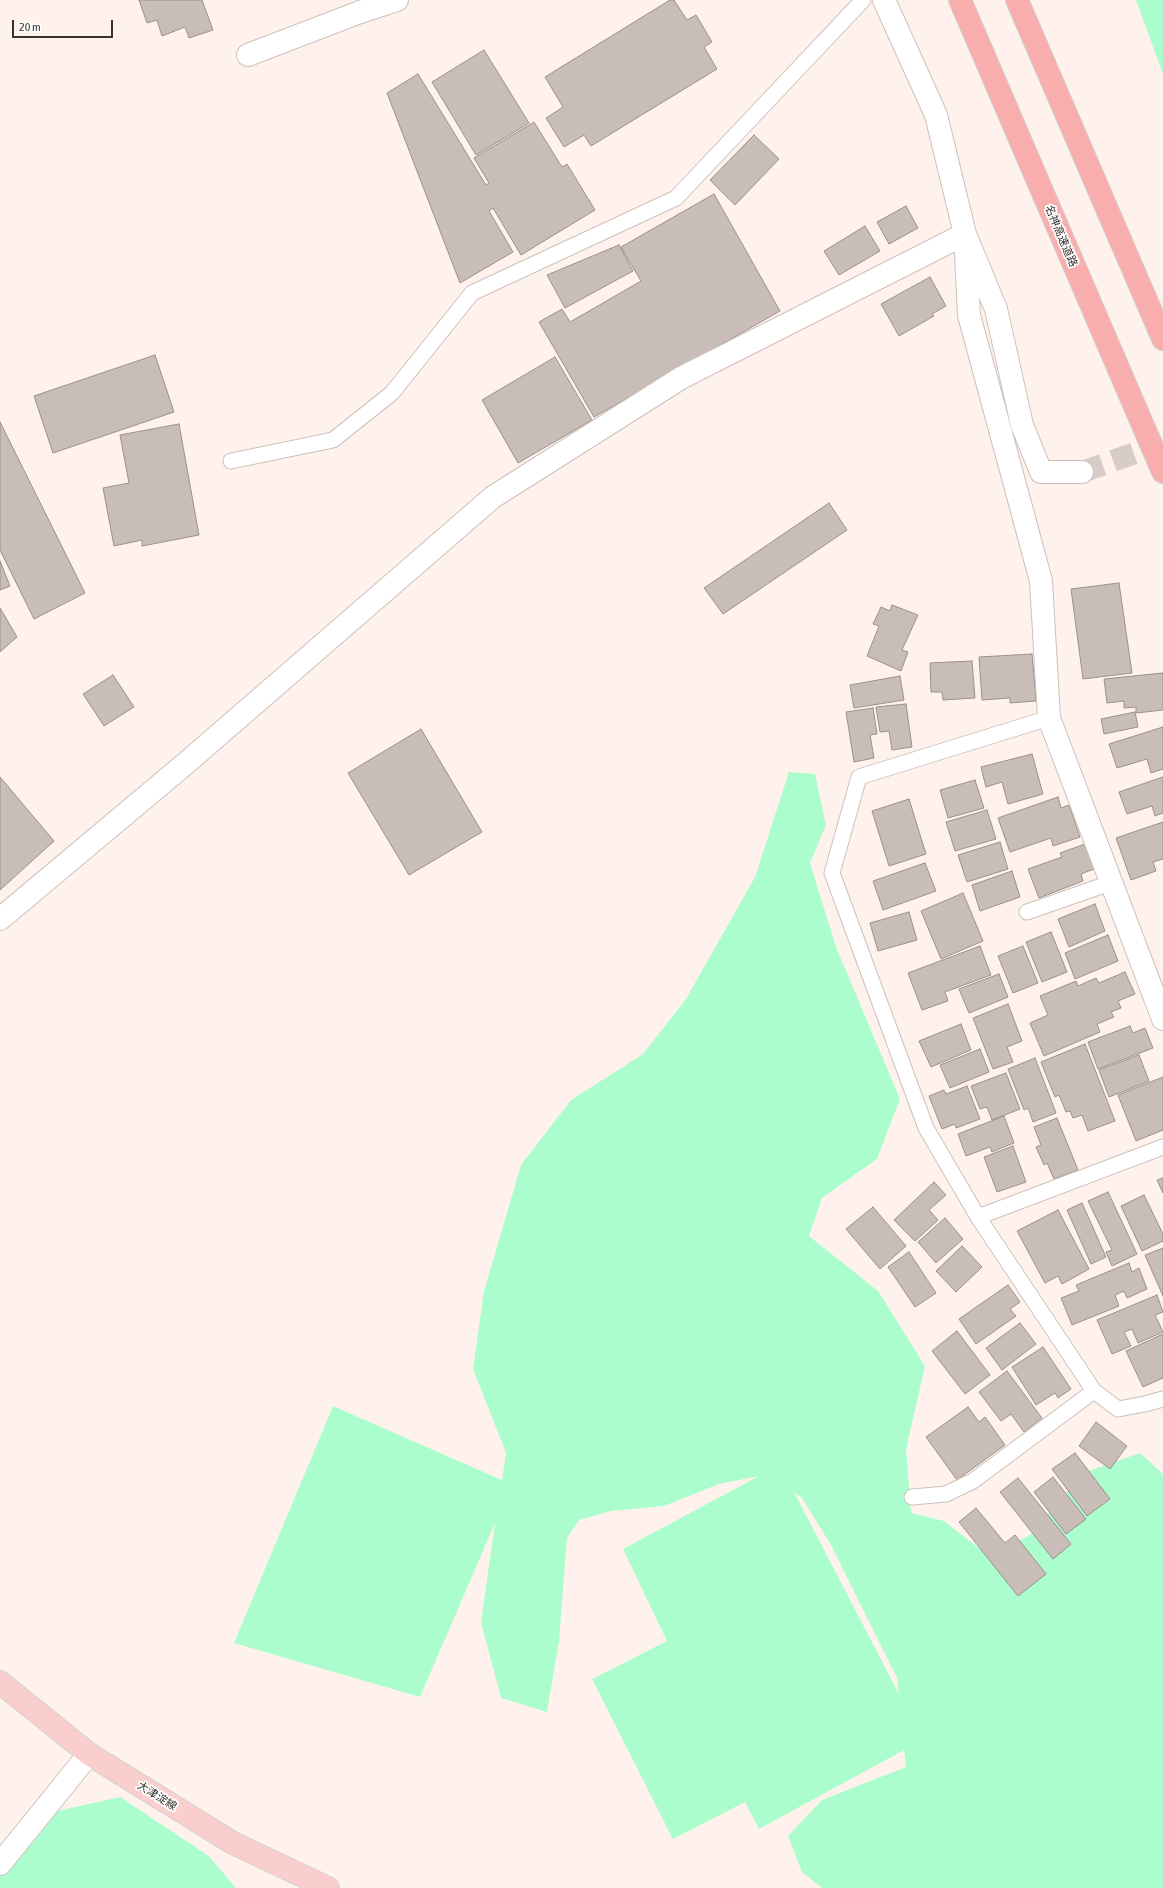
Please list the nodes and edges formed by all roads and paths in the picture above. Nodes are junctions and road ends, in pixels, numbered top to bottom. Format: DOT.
graph roads {
  1 [pos="397,0"];
  2 [pos="863,0"];
  3 [pos="884,0"];
  4 [pos="960,0"];
  5 [pos="1017,0"];
  6 [pos="248,55"];
  7 [pos="965,234"];
  8 [pos="1163,339"];
  9 [pos="231,461"];
  10 [pos="1082,472"];
  11 [pos="1163,472"];
  12 [pos="1049,718"];
  13 [pos="1112,882"];
  14 [pos="1027,912"];
  15 [pos="0,919"];
  16 [pos="1163,1018"];
  17 [pos="1163,1147"];
  18 [pos="978,1217"];
  19 [pos="1094,1391"];
  20 [pos="1163,1399"];
  21 [pos="912,1497"];
  22 [pos="0,1682"];
  23 [pos="89,1754"];
  24 [pos="0,1864"];
  25 [pos="328,1888"];
  1 -- 6 [label="street"];
  2 -- 9 [label="lane"];
  3 -- 7 [label="street"];
  4 -- 11 [label="highway, 名神高速道路"];
  5 -- 8 [label="highway"];
  7 -- 10 [label="street"];
  7 -- 12 [label="street"];
  7 -- 15 [label="street"];
  12 -- 13 [label="street"];
  12 -- 18 [label="lane"];
  13 -- 14 [label="lane"];
  13 -- 16 [label="street"];
  17 -- 18 [label="lane"];
  18 -- 19 [label="lane"];
  19 -- 20 [label="lane"];
  19 -- 21 [label="lane"];
  22 -- 23 [label="main road, 大津淀線"];
  23 -- 24 [label="street"];
  23 -- 25 [label="main road, 大津淀線"];
}
